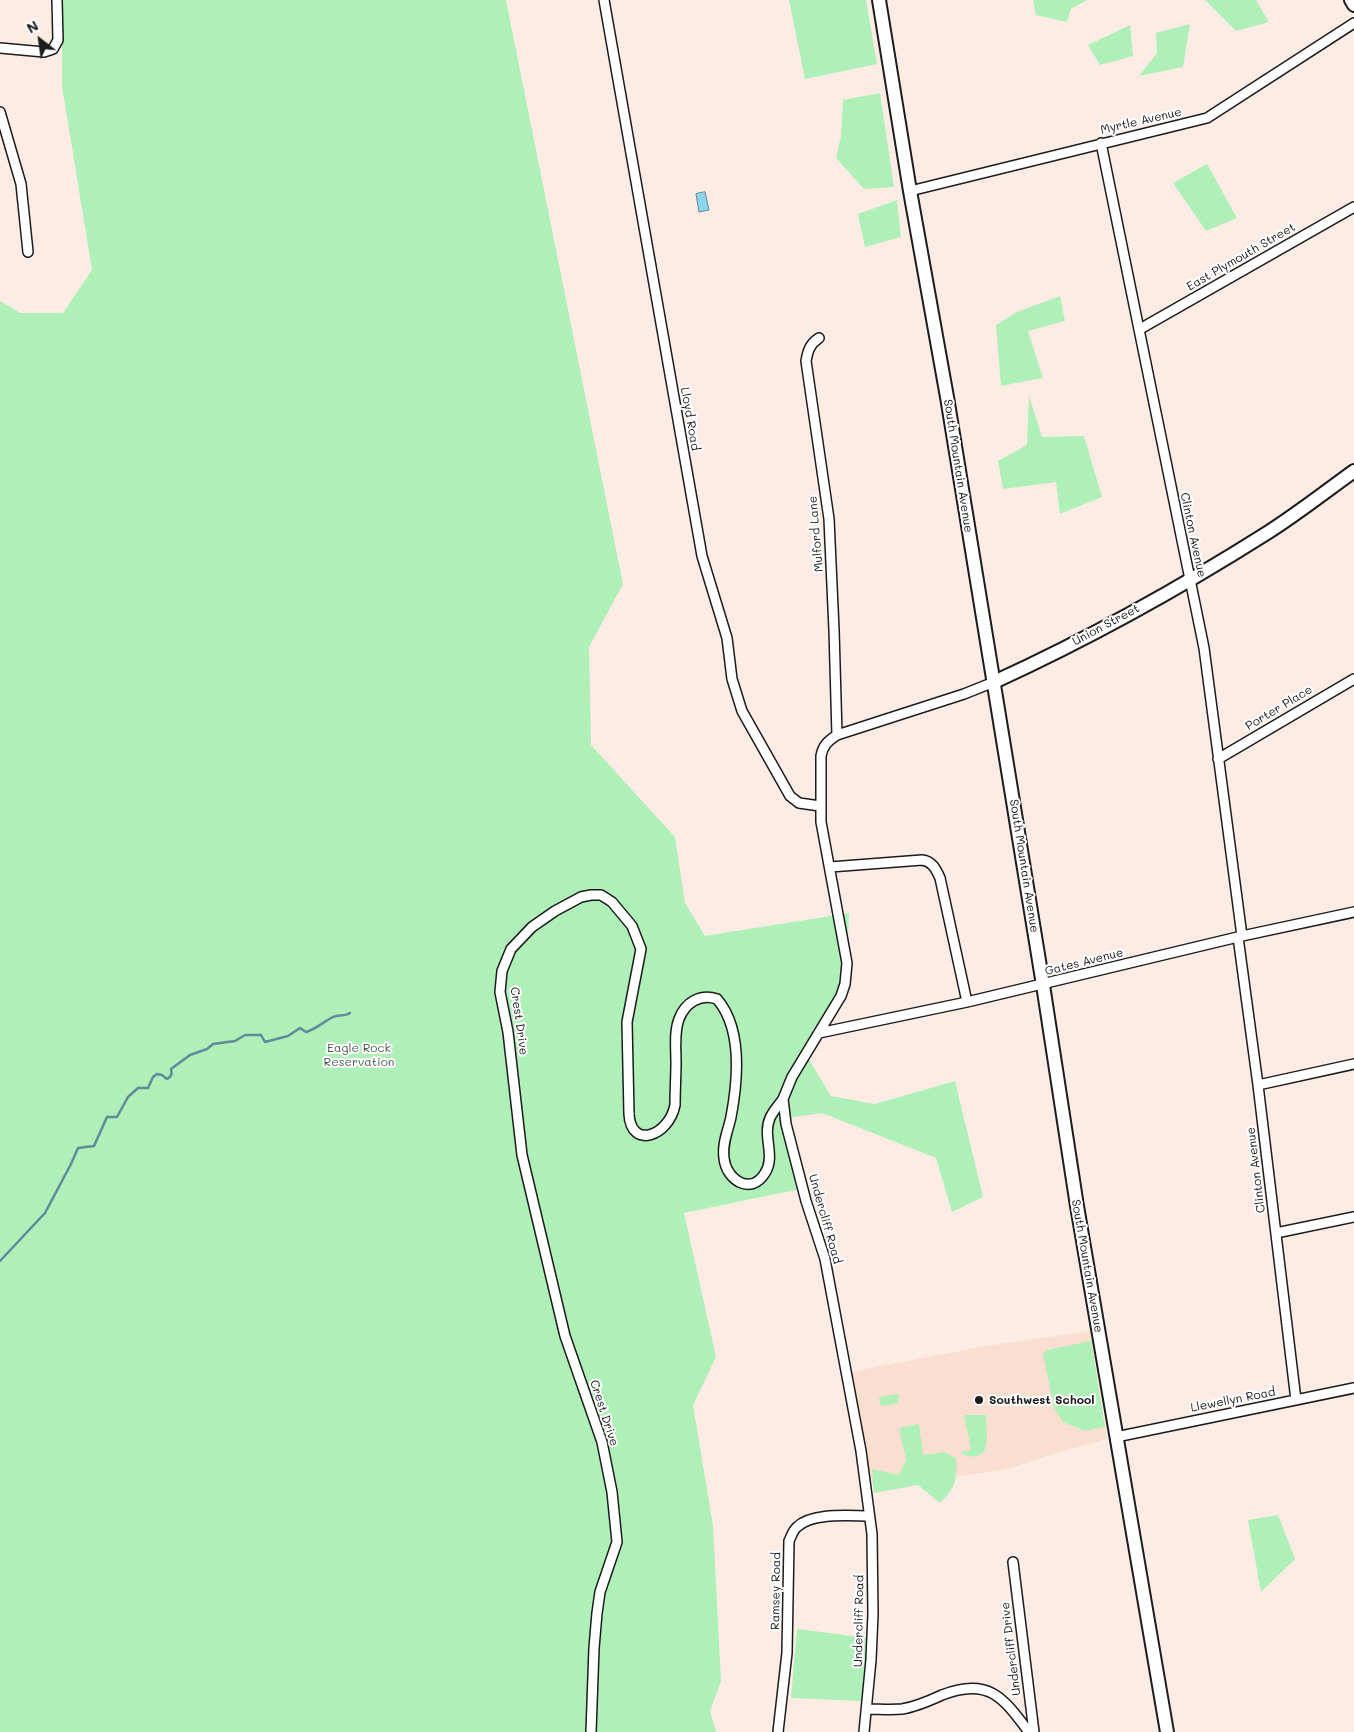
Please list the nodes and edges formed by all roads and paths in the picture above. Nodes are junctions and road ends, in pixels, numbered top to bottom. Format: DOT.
graph roads {
  1 [pos="57,0"];
  2 [pos="604,0"];
  3 [pos="879,0"];
  4 [pos="1351,0"];
  5 [pos="1354,5"];
  6 [pos="1354,23"];
  7 [pos="0,48"];
  8 [pos="0,112"];
  9 [pos="1101,143"];
  10 [pos="910,191"];
  11 [pos="1354,207"];
  12 [pos="28,252"];
  13 [pos="1140,329"];
  14 [pos="820,338"];
  15 [pos="1354,472"];
  16 [pos="1189,580"];
  17 [pos="1354,679"];
  18 [pos="994,682"];
  19 [pos="837,735"];
  20 [pos="1218,759"];
  21 [pos="820,806"];
  22 [pos="830,868"];
  23 [pos="1354,912"];
  24 [pos="1240,936"];
  25 [pos="1043,985"];
  26 [pos="967,1002"];
  27 [pos="819,1033"];
  28 [pos="1354,1064"];
  29 [pos="1258,1085"];
  30 [pos="783,1099"];
  31 [pos="1354,1217"];
  32 [pos="1276,1233"];
  33 [pos="1354,1388"];
  34 [pos="1296,1400"];
  35 [pos="1116,1436"];
  36 [pos="869,1516"];
  37 [pos="1013,1562"];
  38 [pos="867,1709"];
  39 [pos="591,1732"];
  40 [pos="778,1732"];
  41 [pos="864,1732"];
  42 [pos="1030,1732"];
  43 [pos="1034,1732"];
  44 [pos="1167,1732"];
  1 -- 7 [label="street"];
  2 -- 21 [label="street, Lloyd Road"];
  3 -- 10 [label="street, South Mountain Avenue"];
  4 -- 5 [label="street"];
  6 -- 9 [label="street, Myrtle Avenue"];
  8 -- 12 [label="street"];
  9 -- 10 [label="street, Myrtle Avenue"];
  9 -- 13 [label="street, Clinton Avenue"];
  10 -- 18 [label="street, South Mountain Avenue"];
  11 -- 13 [label="street, East Plymouth Street"];
  13 -- 16 [label="street, Clinton Avenue"];
  14 -- 19 [label="street, Mulford Lane"];
  15 -- 16 [label="street, Union Street"];
  16 -- 18 [label="street, Union Street"];
  16 -- 20 [label="street, Clinton Avenue"];
  17 -- 20 [label="street, Porter Place"];
  18 -- 19 [label="street, Union Street"];
  18 -- 25 [label="street, South Mountain Avenue"];
  19 -- 21 [label="street, Undercliff Road"];
  20 -- 24 [label="street, Clinton Avenue"];
  21 -- 22 [label="street, Undercliff Road"];
  22 -- 26 [label="street"];
  22 -- 27 [label="street, Undercliff Road"];
  23 -- 24 [label="street, Gates Avenue"];
  24 -- 25 [label="street, Gates Avenue"];
  24 -- 29 [label="street, Clinton Avenue"];
  25 -- 26 [label="street, Gates Avenue"];
  25 -- 35 [label="street, South Mountain Avenue"];
  26 -- 27 [label="street, Gates Avenue"];
  27 -- 30 [label="street, Undercliff Road"];
  28 -- 29 [label="street"];
  29 -- 32 [label="street, Clinton Avenue"];
  30 -- 36 [label="street, Undercliff Road"];
  30 -- 39 [label="street, Crest Drive"];
  31 -- 32 [label="street"];
  32 -- 34 [label="street, Clinton Avenue"];
  33 -- 34 [label="street, Llewellyn Road"];
  34 -- 35 [label="street, Llewellyn Road"];
  35 -- 44 [label="street, South Mountain Avenue"];
  36 -- 38 [label="street, Undercliff Road"];
  36 -- 40 [label="street, Ramsey Road"];
  37 -- 43 [label="street, Undercliff Drive"];
  38 -- 41 [label="street, Undercliff Road"];
  38 -- 42 [label="street"];
}
